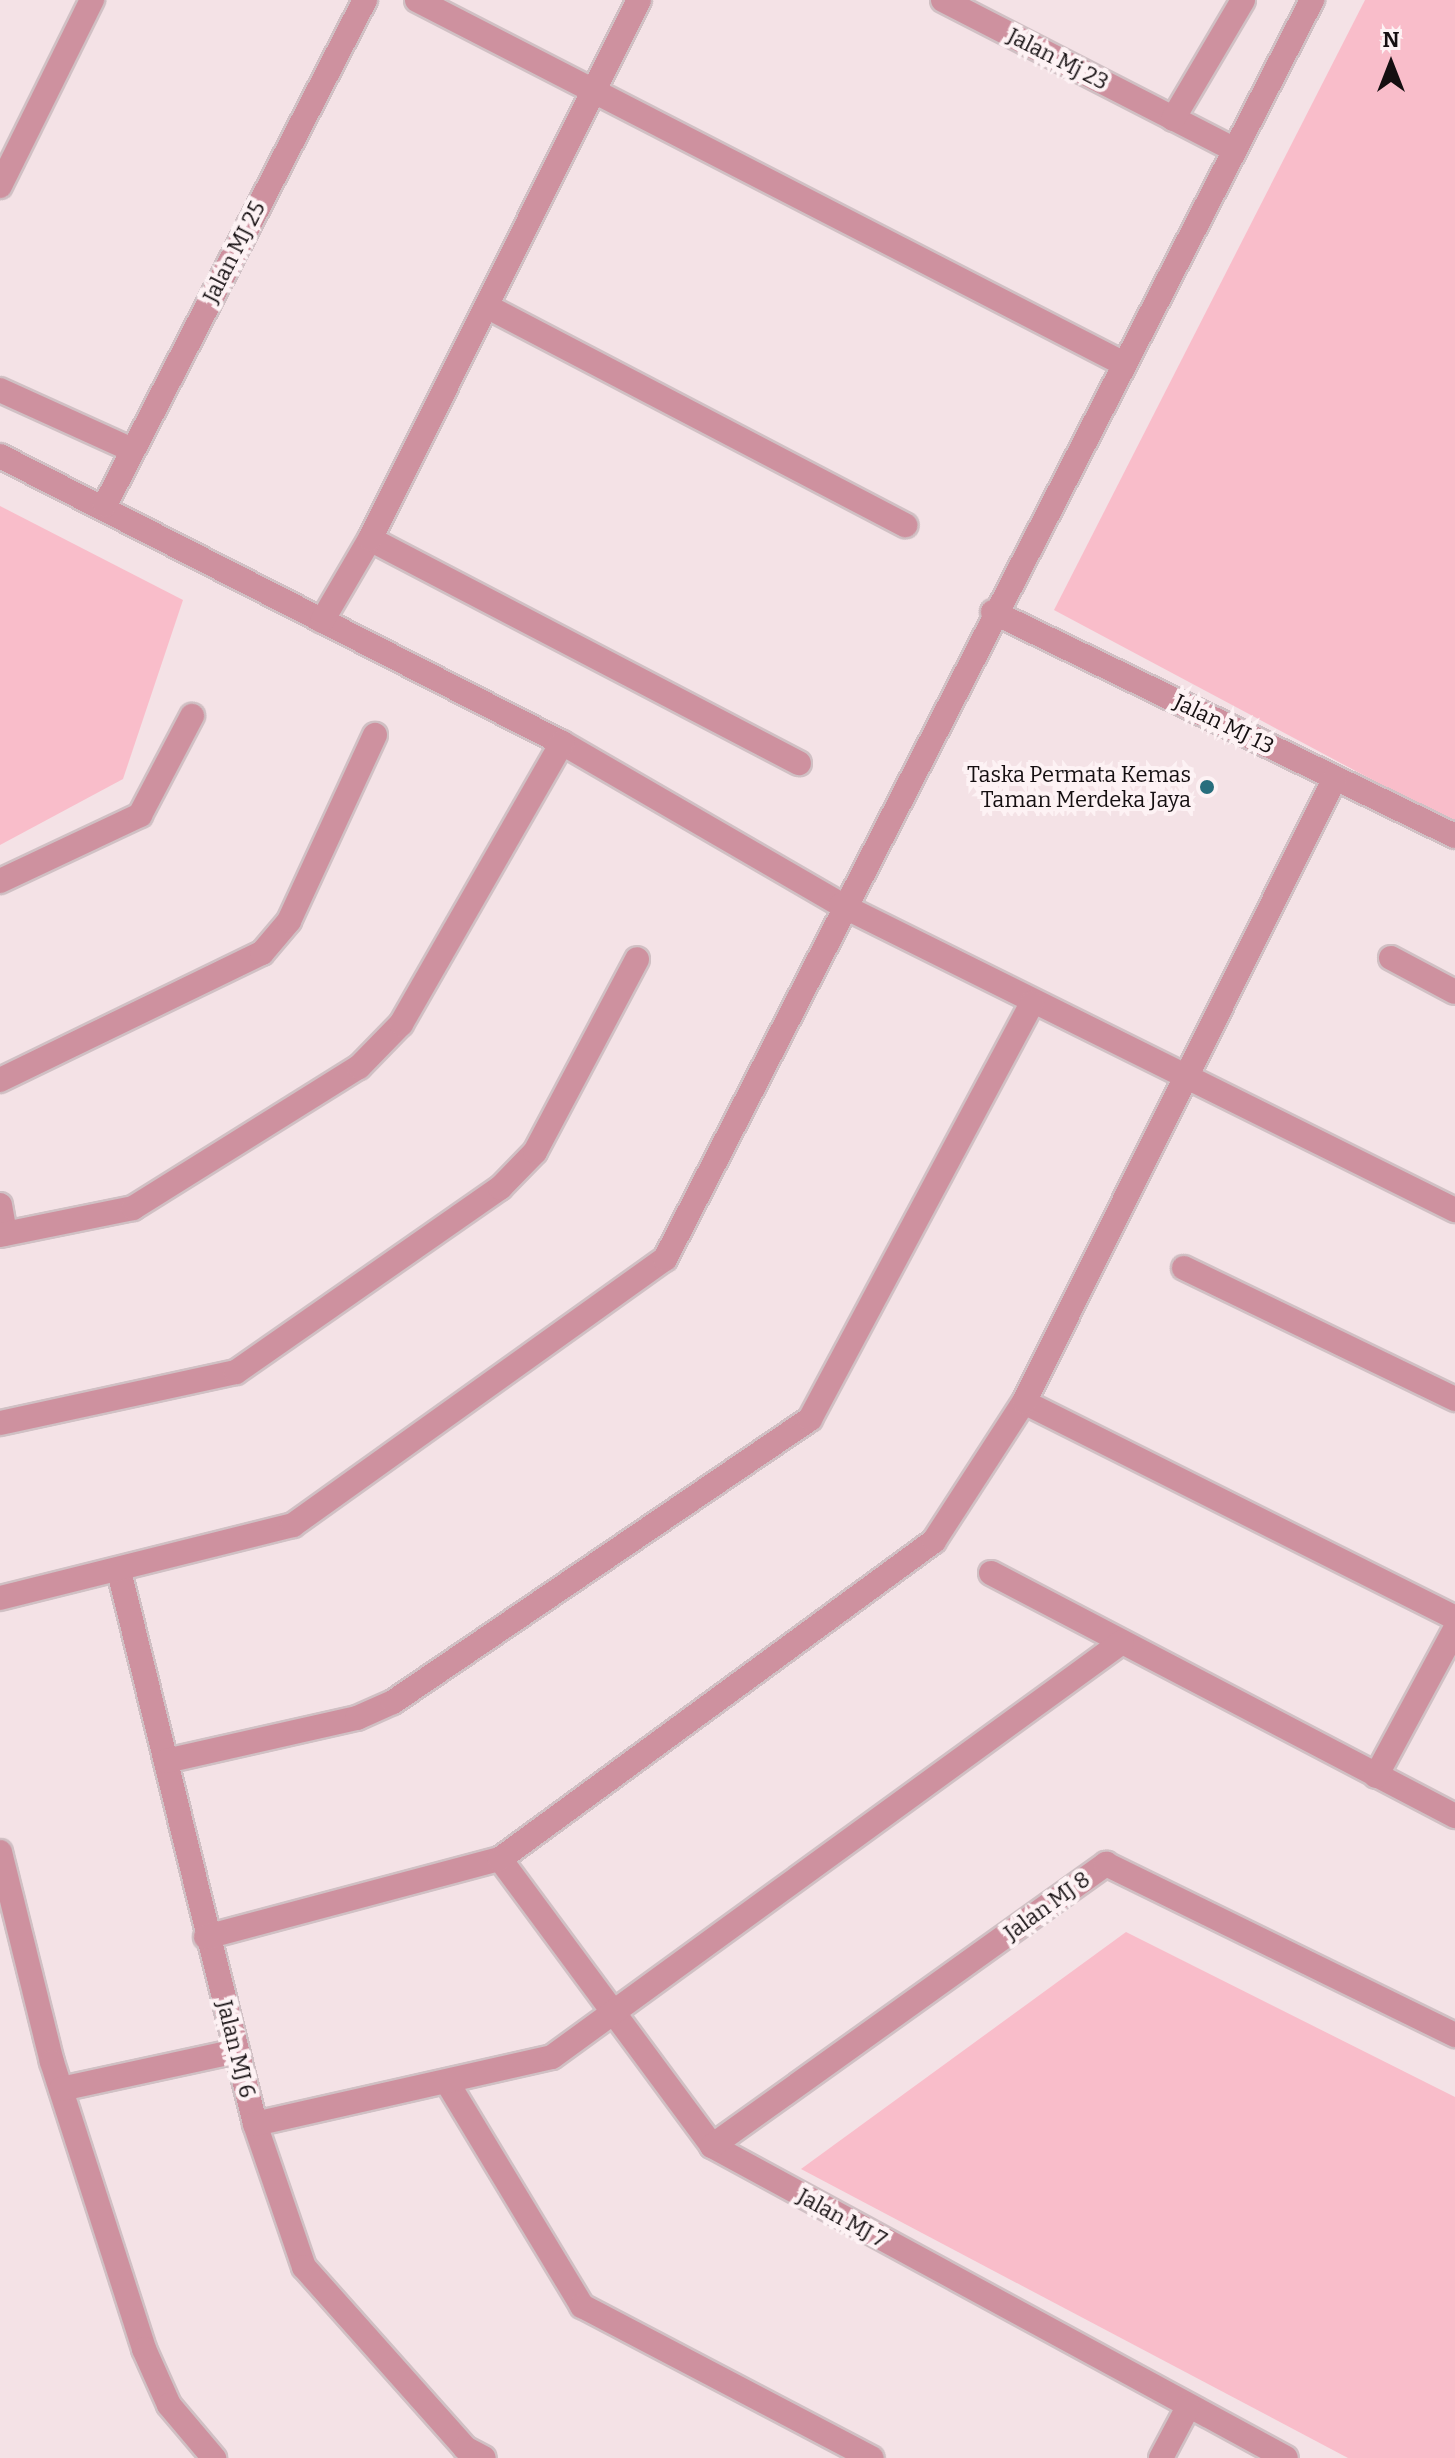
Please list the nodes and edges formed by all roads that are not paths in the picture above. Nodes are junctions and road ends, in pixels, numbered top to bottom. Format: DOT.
graph roads {
  1 [pos="92,0"];
  2 [pos="365,0"];
  3 [pos="417,0"];
  4 [pos="639,0"];
  5 [pos="943,0"];
  6 [pos="1243,0"];
  7 [pos="1312,0"];
  8 [pos="591,93"];
  9 [pos="1173,119"];
  10 [pos="1233,149"];
  11 [pos="4,170"];
  12 [pos="488,307"];
  13 [pos="1122,363"];
  14 [pos="0,390"];
  15 [pos="132,450"];
  16 [pos="0,456"];
  17 [pos="105,505"];
  18 [pos="905,525"];
  19 [pos="370,539"];
  20 [pos="993,612"];
  21 [pos="322,621"];
  22 [pos="192,716"];
  23 [pos="375,735"];
  24 [pos="562,743"];
  25 [pos="799,763"];
  26 [pos="1335,778"];
  27 [pos="1455,836"];
  28 [pos="0,881"];
  29 [pos="841,905"];
  30 [pos="1391,958"];
  31 [pos="637,959"];
  32 [pos="1455,992"];
  33 [pos="1032,1004"];
  34 [pos="1180,1079"];
  35 [pos="0,1080"];
  36 [pos="0,1205"];
  37 [pos="1455,1210"];
  38 [pos="3,1235"];
  39 [pos="1184,1268"];
  40 [pos="1455,1399"];
  41 [pos="1024,1402"];
  42 [pos="0,1423"];
  43 [pos="119,1571"];
  44 [pos="991,1573"];
  45 [pos="0,1598"];
  46 [pos="1455,1618"];
  47 [pos="1455,1629"];
  48 [pos="1122,1642"];
  49 [pos="166,1761"];
  50 [pos="1376,1776"];
  51 [pos="1455,1816"];
  52 [pos="0,1852"];
  53 [pos="500,1859"];
  54 [pos="206,1937"];
  55 [pos="615,2012"];
  56 [pos="1455,2035"];
  57 [pos="237,2051"];
  58 [pos="447,2082"];
  59 [pos="61,2089"];
  60 [pos="255,2124"];
  61 [pos="712,2146"];
  62 [pos="1188,2407"];
  63 [pos="214,2458"];
  64 [pos="484,2458"];
  65 [pos="872,2458"];
  66 [pos="1161,2458"];
  67 [pos="1286,2458"];
  1 -- 11 [label="street"];
  2 -- 15 [label="street, Jalan MJ 25"];
  3 -- 8 [label="street"];
  4 -- 8 [label="street"];
  5 -- 9 [label="street, Jalan Mj 23"];
  6 -- 9 [label="street"];
  7 -- 10 [label="street"];
  8 -- 12 [label="street"];
  8 -- 13 [label="street"];
  9 -- 10 [label="street, Jalan Mj 23"];
  10 -- 13 [label="street"];
  12 -- 18 [label="street"];
  12 -- 19 [label="street"];
  13 -- 20 [label="street"];
  14 -- 15 [label="street"];
  15 -- 17 [label="street, Jalan MJ 25"];
  16 -- 17 [label="street"];
  17 -- 21 [label="street"];
  19 -- 21 [label="street"];
  19 -- 25 [label="street"];
  20 -- 26 [label="street, Jalan MJ 13"];
  20 -- 29 [label="street"];
  21 -- 24 [label="street"];
  22 -- 28 [label="street"];
  23 -- 35 [label="street"];
  24 -- 29 [label="street"];
  24 -- 38 [label="street"];
  26 -- 27 [label="street, Jalan MJ 13"];
  26 -- 34 [label="street"];
  29 -- 33 [label="street"];
  29 -- 43 [label="street"];
  30 -- 32 [label="street"];
  31 -- 42 [label="street"];
  33 -- 34 [label="street"];
  33 -- 49 [label="street"];
  34 -- 37 [label="street"];
  34 -- 41 [label="street"];
  36 -- 38 [label="street"];
  39 -- 40 [label="street"];
  41 -- 46 [label="street"];
  41 -- 53 [label="street"];
  43 -- 45 [label="street"];
  43 -- 49 [label="street, Jalan MJ 6"];
  44 -- 48 [label="street"];
  47 -- 50 [label="street"];
  48 -- 50 [label="street"];
  48 -- 55 [label="street"];
  49 -- 54 [label="street, Jalan MJ 6"];
  50 -- 51 [label="street"];
  52 -- 59 [label="street"];
  53 -- 54 [label="street"];
  53 -- 55 [label="street, Jalan MJ 7"];
  54 -- 57 [label="street, Jalan MJ 6"];
  55 -- 58 [label="street"];
  55 -- 61 [label="street, Jalan MJ 7"];
  56 -- 61 [label="street, Jalan MJ 8"];
  57 -- 59 [label="street"];
  57 -- 60 [label="street, Jalan MJ 6"];
  58 -- 60 [label="street"];
  58 -- 65 [label="street"];
  59 -- 63 [label="street"];
  60 -- 64 [label="street, Jalan MJ 6"];
  61 -- 62 [label="street, Jalan MJ 7"];
  62 -- 66 [label="street"];
  62 -- 67 [label="street, Jalan MJ 7"];
}
